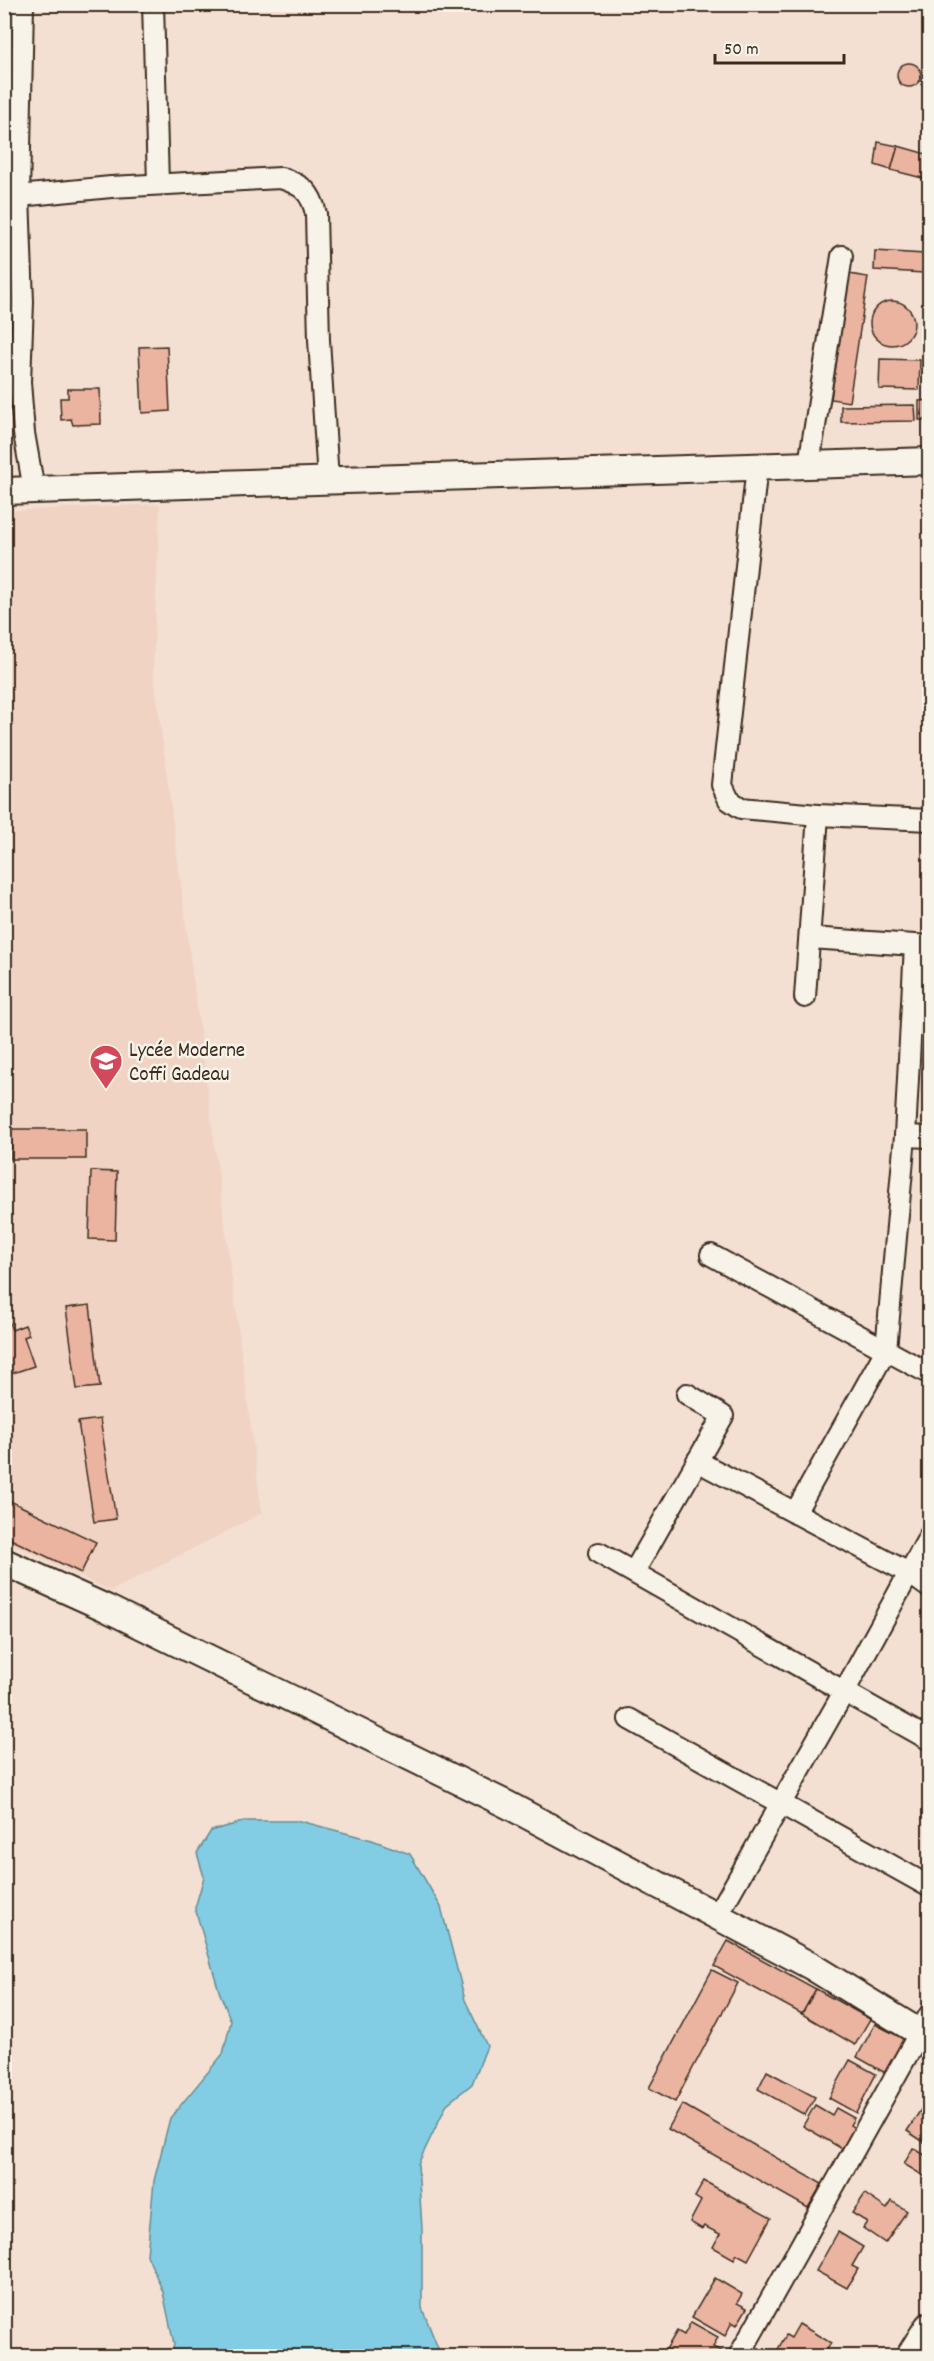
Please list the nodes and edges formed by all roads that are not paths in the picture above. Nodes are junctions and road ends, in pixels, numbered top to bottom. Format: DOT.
graph roads {
  1 [pos="23,4"];
  2 [pos="153,4"];
  3 [pos="159,184"];
  4 [pos="19,196"];
  5 [pos="12,218"];
  6 [pos="842,256"];
  7 [pos="930,460"];
  8 [pos="809,464"];
  9 [pos="757,466"];
  10 [pos="328,480"];
  11 [pos="34,490"];
  12 [pos="4,491"];
  13 [pos="818,815"];
  14 [pos="930,820"];
  15 [pos="810,938"];
  16 [pos="922,945"];
  17 [pos="805,997"];
  18 [pos="905,1136"];
  19 [pos="930,1137"];
  20 [pos="711,1255"];
  21 [pos="886,1350"];
  22 [pos="930,1374"];
  23 [pos="687,1394"];
  24 [pos="697,1461"];
  25 [pos="795,1513"];
  26 [pos="930,1535"];
  27 [pos="600,1553"];
  28 [pos="4,1562"];
  29 [pos="634,1572"];
  30 [pos="909,1573"];
  31 [pos="930,1588"];
  32 [pos="844,1692"];
  33 [pos="629,1719"];
  34 [pos="930,1740"];
  35 [pos="780,1803"];
  36 [pos="930,1887"];
  37 [pos="717,1916"];
  38 [pos="926,2029"];
  39 [pos="930,2329"];
  40 [pos="740,2356"];
  41 [pos="914,2356"];
  1 -- 4 [label="street"];
  2 -- 3 [label="street"];
  3 -- 4 [label="street"];
  3 -- 10 [label="street"];
  4 -- 5 [label="street"];
  5 -- 11 [label="street"];
  6 -- 8 [label="street"];
  7 -- 8 [label="street"];
  8 -- 9 [label="street"];
  9 -- 10 [label="street"];
  9 -- 13 [label="street"];
  10 -- 11 [label="street"];
  11 -- 12 [label="street"];
  13 -- 14 [label="street"];
  13 -- 15 [label="street"];
  15 -- 16 [label="street"];
  15 -- 17 [label="street"];
  16 -- 18 [label="street"];
  18 -- 19 [label="street"];
  18 -- 21 [label="street"];
  20 -- 21 [label="street"];
  21 -- 22 [label="street"];
  21 -- 25 [label="street"];
  23 -- 24 [label="street"];
  24 -- 25 [label="street"];
  24 -- 29 [label="street"];
  25 -- 30 [label="street"];
  26 -- 30 [label="street"];
  27 -- 29 [label="street"];
  28 -- 37 [label="street"];
  29 -- 32 [label="street"];
  30 -- 31 [label="street"];
  30 -- 32 [label="street"];
  32 -- 34 [label="street"];
  32 -- 35 [label="street"];
  33 -- 35 [label="street"];
  35 -- 36 [label="street"];
  35 -- 37 [label="street"];
  37 -- 38 [label="street"];
  38 -- 40 [label="street"];
  39 -- 41 [label="main road"];
}
